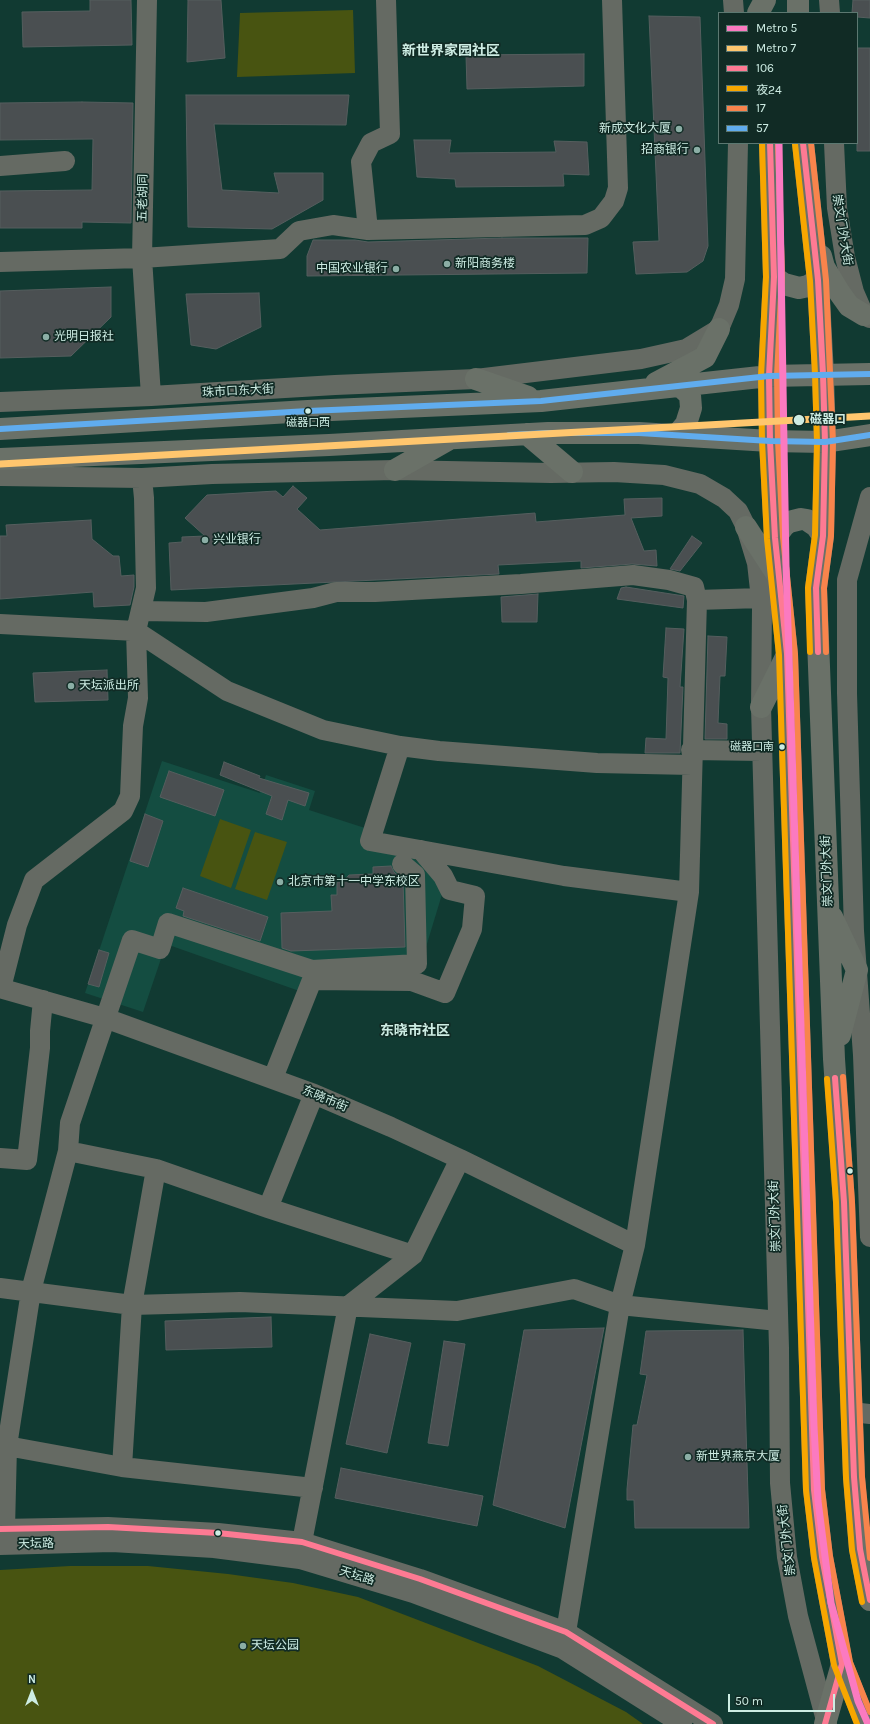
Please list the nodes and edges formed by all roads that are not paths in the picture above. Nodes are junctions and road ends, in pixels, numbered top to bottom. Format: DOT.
graph roads {
  1 [pos="147,0"];
  2 [pos="386,0"];
  3 [pos="612,0"];
  4 [pos="733,0"];
  5 [pos="766,0"];
  6 [pos="798,0"];
  7 [pos="829,0"];
  8 [pos="734,12"];
  9 [pos="759,12"];
  10 [pos="767,12"];
  11 [pos="798,12"];
  12 [pos="830,12"];
  13 [pos="738,144"];
  14 [pos="770,144"];
  15 [pos="803,144"];
  16 [pos="834,144"];
  17 [pos="65,161"];
  18 [pos="0,166"];
  19 [pos="811,227"];
  20 [pos="368,230"];
  21 [pos="142,258"];
  22 [pos="0,262"];
  23 [pos="774,277"];
  24 [pos="818,280"];
  25 [pos="867,316"];
  26 [pos="719,329"];
  27 [pos="823,374"];
  28 [pos="870,374"];
  29 [pos="769,376"];
  30 [pos="476,379"];
  31 [pos="679,385"];
  32 [pos="646,389"];
  33 [pos="152,396"];
  34 [pos="541,401"];
  35 [pos="0,402"];
  36 [pos="0,429"];
  37 [pos="527,434"];
  38 [pos="677,435"];
  39 [pos="870,435"];
  40 [pos="450,439"];
  41 [pos="770,441"];
  42 [pos="825,442"];
  43 [pos="0,459"];
  44 [pos="395,470"];
  45 [pos="572,472"];
  46 [pos="0,476"];
  47 [pos="142,478"];
  48 [pos="870,497"];
  49 [pos="746,527"];
  50 [pos="823,536"];
  51 [pos="775,538"];
  52 [pos="780,580"];
  53 [pos="761,598"];
  54 [pos="697,600"];
  55 [pos="141,611"];
  56 [pos="0,624"];
  57 [pos="136,631"];
  58 [pos="787,654"];
  59 [pos="761,707"];
  60 [pos="400,746"];
  61 [pos="762,751"];
  62 [pos="692,758"];
  63 [pos="421,850"];
  64 [pos="402,864"];
  65 [pos="688,892"];
  66 [pos="829,910"];
  67 [pos="864,970"];
  68 [pos="312,975"];
  69 [pos="0,988"];
  70 [pos="43,1000"];
  71 [pos="106,1018"];
  72 [pos="866,1055"];
  73 [pos="834,1059"];
  74 [pos="273,1078"];
  75 [pos="314,1094"];
  76 [pos="68,1151"];
  77 [pos="0,1158"];
  78 [pos="460,1159"];
  79 [pos="156,1169"];
  80 [pos="268,1208"];
  81 [pos="870,1237"];
  82 [pos="635,1245"];
  83 [pos="412,1255"];
  84 [pos="0,1288"];
  85 [pos="31,1291"];
  86 [pos="132,1305"];
  87 [pos="620,1305"];
  88 [pos="348,1306"];
  89 [pos="778,1321"];
  90 [pos="779,1348"];
  91 [pos="810,1352"];
  92 [pos="861,1413"];
  93 [pos="7,1446"];
  94 [pos="122,1467"];
  95 [pos="313,1488"];
  96 [pos="2,1534"];
  97 [pos="302,1542"];
  98 [pos="870,1600"];
  99 [pos="566,1632"];
  100 [pos="842,1664"];
  101 [pos="826,1723"];
  102 [pos="682,1724"];
  103 [pos="713,1724"];
  104 [pos="866,1724"];
  1 -- 21 [label="street, 五老胡同"];
  2 -- 20 [label="street"];
  3 -- 20 [label="street"];
  4 -- 8 [label="street"];
  5 -- 9 [label="main road"];
  5 -- 10 [label="main road"];
  6 -- 11 [label="main road"];
  7 -- 12 [label="street"];
  13 -- 26 [label="street"];
  14 -- 23 [label="main road"];
  15 -- 19 [label="main road, 崇文门外大街"];
  16 -- 25 [label="street, 崇文门外大街"];
  17 -- 18 [label="street"];
  19 -- 24 [label="main road, 崇文门外大街"];
  19 -- 25 [label="main road"];
  20 -- 21 [label="street"];
  21 -- 22 [label="street"];
  21 -- 33 [label="street, 五老胡同"];
  23 -- 24 [label="main road"];
  23 -- 29 [label="main road"];
  24 -- 27 [label="main road, 崇文门外大街"];
  26 -- 30 [label="street, 珠市口东大街"];
  26 -- 32 [label="main road"];
  27 -- 28 [label="main road, 珠市口东大街"];
  27 -- 29 [label="main road, 珠市口东大街"];
  27 -- 42 [label="main road, 崇文门外大街"];
  29 -- 31 [label="main road, 珠市口东大街"];
  29 -- 41 [label="main road"];
  30 -- 33 [label="street, 珠市口东大街"];
  30 -- 34 [label="main road"];
  31 -- 32 [label="main road, 珠市口东大街"];
  31 -- 38 [label="main road"];
  32 -- 34 [label="main road, 珠市口东大街"];
  33 -- 35 [label="street, 珠市口东大街"];
  34 -- 36 [label="main road, 珠市口东大街"];
  37 -- 38 [label="main road"];
  37 -- 40 [label="main road"];
  37 -- 45 [label="main road"];
  38 -- 41 [label="main road"];
  39 -- 42 [label="main road"];
  40 -- 43 [label="main road"];
  40 -- 44 [label="main road"];
  41 -- 42 [label="main road"];
  41 -- 51 [label="main road"];
  42 -- 50 [label="main road, 崇文门外大街"];
  44 -- 45 [label="street, 崇文门外大街"];
  44 -- 47 [label="street"];
  45 -- 49 [label="street, 崇文门外大街"];
  46 -- 47 [label="street"];
  47 -- 55 [label="street"];
  48 -- 67 [label="street, 崇文门外大街"];
  49 -- 52 [label="main road"];
  49 -- 53 [label="street, 崇文门外大街"];
  50 -- 51 [label="main road"];
  50 -- 66 [label="main road, 崇文门外大街"];
  51 -- 52 [label="main road"];
  52 -- 58 [label="main road"];
  53 -- 54 [label="street"];
  53 -- 59 [label="street, 崇文门外大街"];
  54 -- 55 [label="street"];
  54 -- 62 [label="street"];
  55 -- 57 [label="street"];
  56 -- 57 [label="street"];
  57 -- 60 [label="street"];
  57 -- 69 [label="street"];
  58 -- 59 [label="main road"];
  58 -- 91 [label="main road"];
  59 -- 61 [label="street, 崇文门外大街"];
  60 -- 62 [label="street"];
  60 -- 63 [label="street"];
  61 -- 62 [label="street"];
  61 -- 89 [label="street, 崇文门外大街"];
  62 -- 65 [label="street"];
  63 -- 65 [label="street"];
  63 -- 68 [label="street"];
  64 -- 68 [label="street"];
  65 -- 82 [label="street"];
  66 -- 67 [label="main road"];
  66 -- 73 [label="main road, 崇文门外大街"];
  67 -- 72 [label="street, 崇文门外大街"];
  67 -- 73 [label="main road"];
  68 -- 71 [label="street"];
  68 -- 74 [label="street"];
  69 -- 70 [label="street, 东晓市街"];
  70 -- 71 [label="street, 东晓市街"];
  70 -- 77 [label="street"];
  71 -- 74 [label="street, 东晓市街"];
  71 -- 76 [label="street"];
  72 -- 81 [label="street, 崇文门外大街"];
  73 -- 92 [label="main road, 崇文门外大街"];
  74 -- 75 [label="street, 东晓市街"];
  75 -- 78 [label="street, 东晓市街"];
  75 -- 80 [label="street"];
  76 -- 79 [label="street"];
  76 -- 85 [label="street"];
  78 -- 82 [label="street, 东晓市街"];
  78 -- 83 [label="street"];
  79 -- 80 [label="street"];
  79 -- 86 [label="street"];
  80 -- 83 [label="street"];
  82 -- 87 [label="street"];
  83 -- 88 [label="street"];
  84 -- 85 [label="street"];
  85 -- 86 [label="street"];
  85 -- 93 [label="street"];
  86 -- 88 [label="street"];
  86 -- 94 [label="street"];
  87 -- 88 [label="street"];
  87 -- 89 [label="street"];
  87 -- 99 [label="street"];
  88 -- 95 [label="street"];
  89 -- 90 [label="street, 崇文门外大街"];
  90 -- 91 [label="street"];
  90 -- 101 [label="street, 崇文门外大街"];
  91 -- 100 [label="main road"];
  92 -- 98 [label="main road, 崇文门外大街"];
  93 -- 94 [label="street"];
  93 -- 96 [label="street"];
  94 -- 95 [label="street"];
  95 -- 97 [label="street"];
  96 -- 97 [label="street, 天坛路"];
  96 -- 102 [label="street, 天坛路"];
  97 -- 99 [label="street, 天坛路"];
  99 -- 103 [label="street, 天坛路"];
  100 -- 101 [label="main road"];
  100 -- 104 [label="main road"];
}
